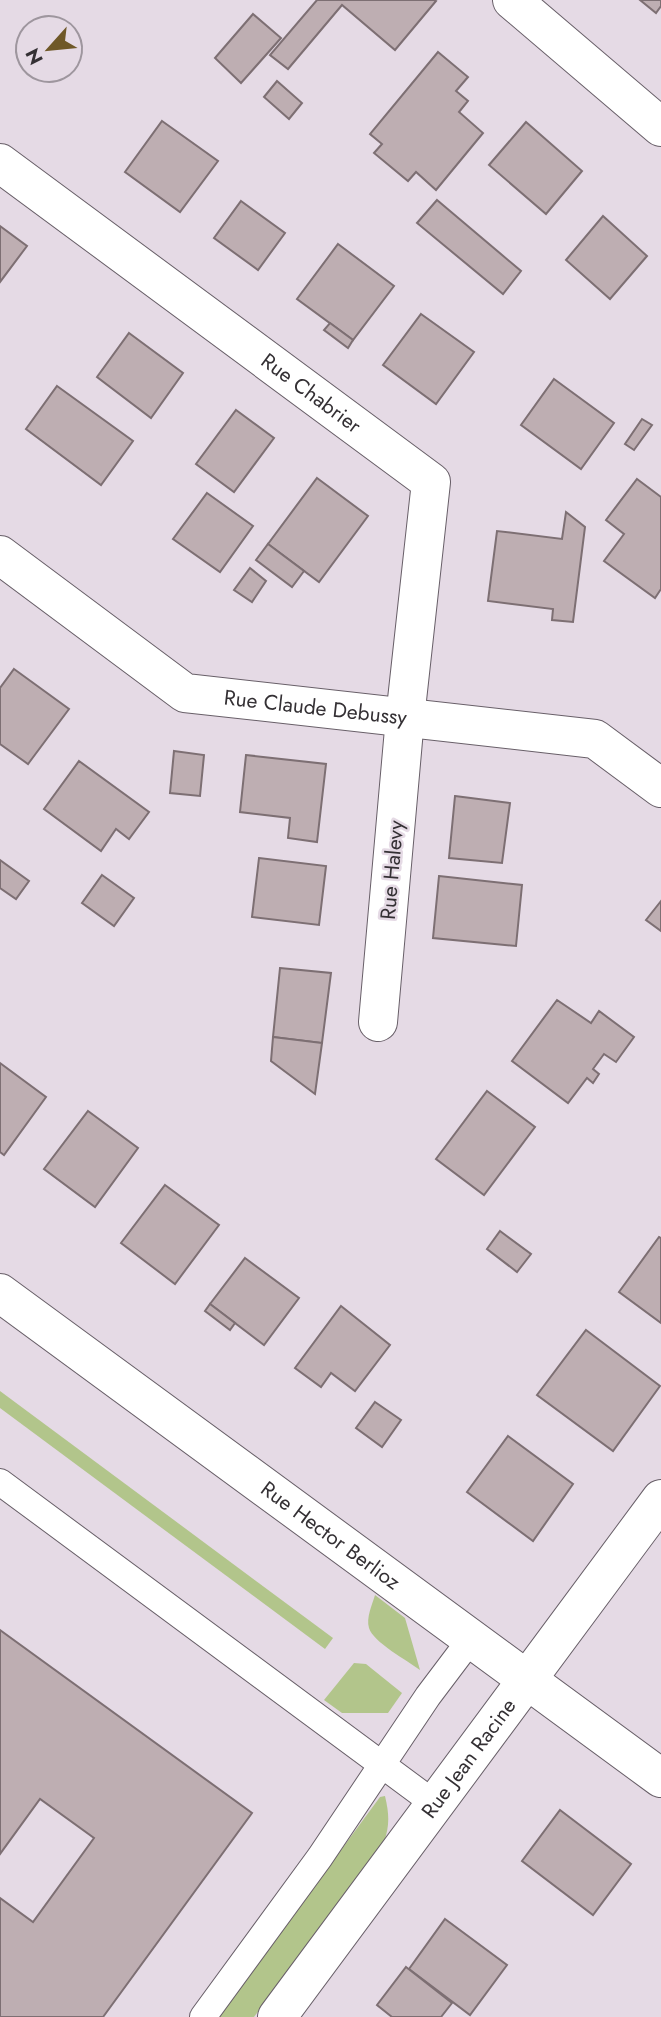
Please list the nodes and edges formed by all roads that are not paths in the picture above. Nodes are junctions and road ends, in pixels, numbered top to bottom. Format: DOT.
graph roads {
  1 [pos="512,0"];
  2 [pos="661,127"];
  3 [pos="0,163"];
  4 [pos="0,555"];
  5 [pos="405,718"];
  6 [pos="661,789"];
  7 [pos="378,1022"];
  8 [pos="0,1293"];
  9 [pos="0,1482"];
  10 [pos="661,1499"];
  11 [pos="471,1639"];
  12 [pos="527,1680"];
  13 [pos="383,1764"];
  14 [pos="661,1778"];
  15 [pos="435,1804"];
  16 [pos="203,2017"];
  17 [pos="277,2017"];
  1 -- 2 [label="street"];
  3 -- 5 [label="street, Rue Chabrier"];
  4 -- 5 [label="street, Rue Claude Debussy"];
  5 -- 6 [label="street, Rue Claude Debussy"];
  5 -- 7 [label="street, Rue Halevy"];
  8 -- 11 [label="street, Rue Hector Berlioz"];
  9 -- 13 [label="lane"];
  10 -- 12 [label="street, Rue Jean Racine"];
  11 -- 12 [label="street, Rue Hector Berlioz"];
  11 -- 13 [label="lane"];
  12 -- 14 [label="street, Rue Hector Berlioz"];
  12 -- 15 [label="street, Rue Jean Racine"];
  13 -- 15 [label="lane"];
  13 -- 16 [label="lane"];
  15 -- 17 [label="street, Rue Jean Racine"];
}
